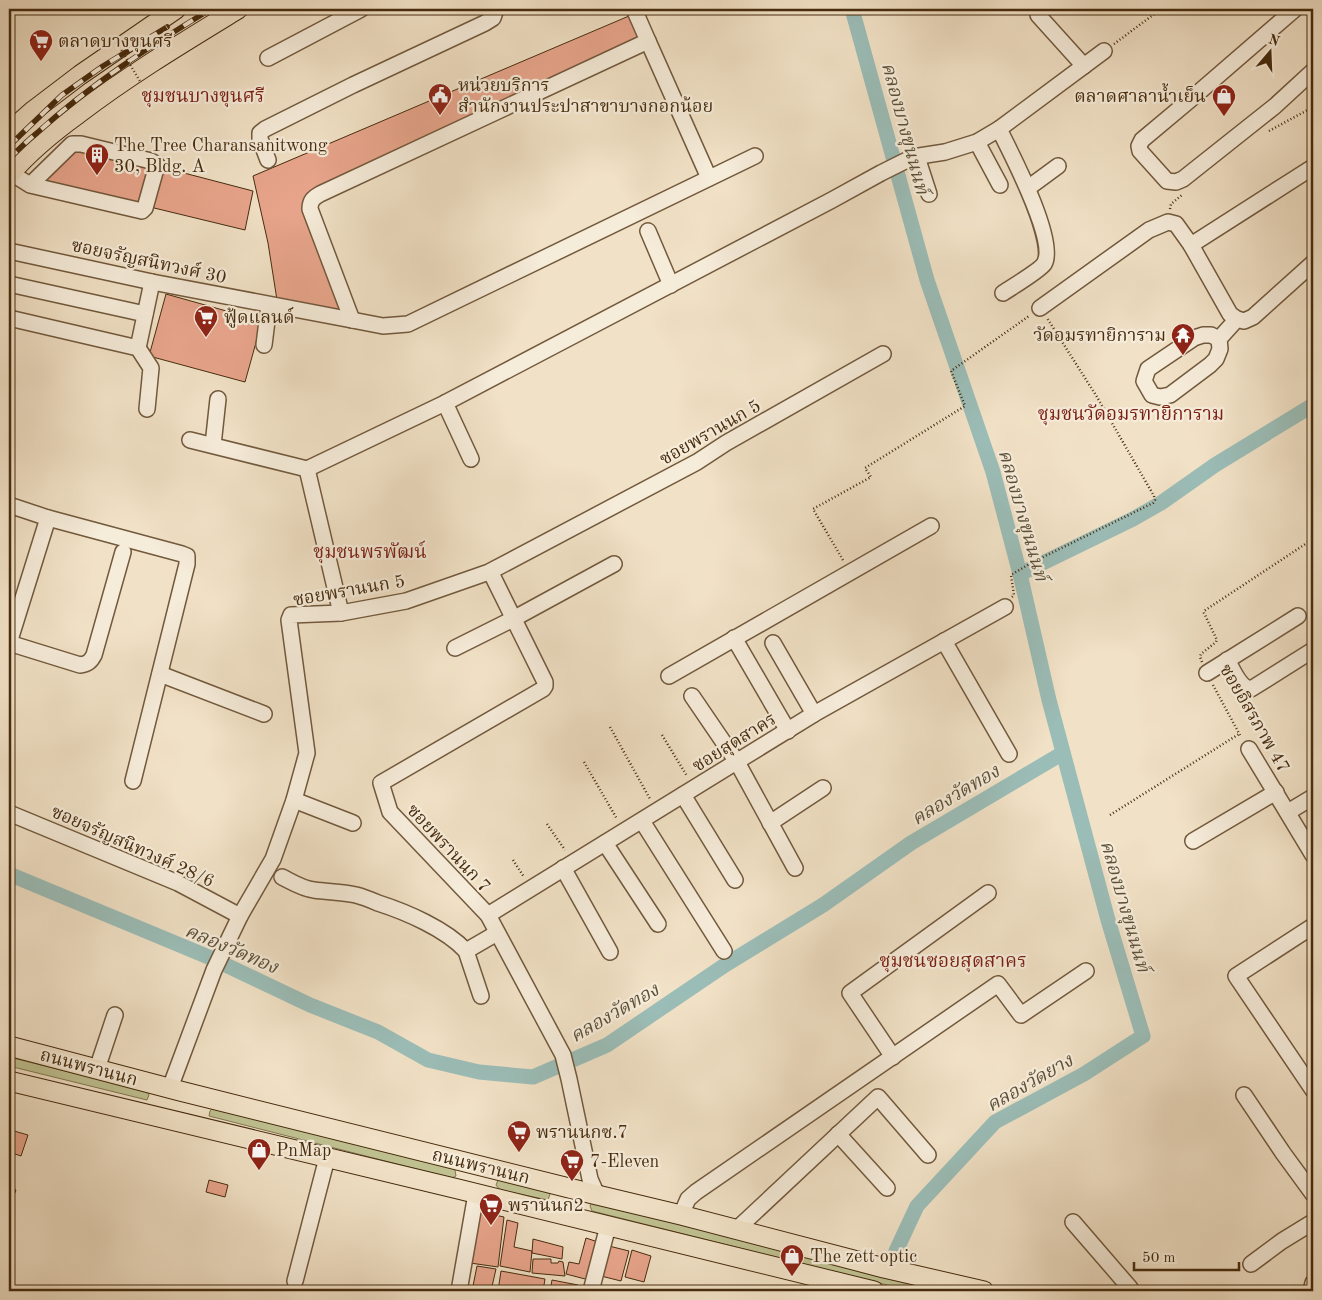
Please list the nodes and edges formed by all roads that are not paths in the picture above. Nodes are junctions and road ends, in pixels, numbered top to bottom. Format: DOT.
graph roads {
  1 [pos="173,9"];
  2 [pos="238,9"];
  3 [pos="496,9"];
  4 [pos="634,9"];
  5 [pos="1295,9"];
  6 [pos="357,10"];
  7 [pos="1038,15"];
  8 [pos="648,42"];
  9 [pos="1104,51"];
  10 [pos="268,58"];
  11 [pos="1084,66"];
  12 [pos="1313,71"];
  13 [pos="999,128"];
  14 [pos="9,132"];
  15 [pos="976,142"];
  16 [pos="755,156"];
  17 [pos="915,157"];
  18 [pos="268,160"];
  19 [pos="1058,166"];
  20 [pos="1313,167"];
  21 [pos="10,174"];
  22 [pos="710,178"];
  23 [pos="30,185"];
  24 [pos="1000,185"];
  25 [pos="1028,188"];
  26 [pos="929,194"];
  27 [pos="648,232"];
  28 [pos="1191,245"];
  29 [pos="9,251"];
  30 [pos="1313,263"];
  31 [pos="152,282"];
  32 [pos="9,284"];
  33 [pos="671,285"];
  34 [pos="1004,293"];
  35 [pos="276,306"];
  36 [pos="1040,308"];
  37 [pos="144,314"];
  38 [pos="9,318"];
  39 [pos="1237,319"];
  40 [pos="352,320"];
  41 [pos="1220,339"];
  42 [pos="264,345"];
  43 [pos="138,348"];
  44 [pos="883,354"];
  45 [pos="218,399"];
  46 [pos="445,403"];
  47 [pos="147,410"];
  48 [pos="190,440"];
  49 [pos="213,446"];
  50 [pos="471,459"];
  51 [pos="307,469"];
  52 [pos="9,505"];
  53 [pos="48,518"];
  54 [pos="931,526"];
  55 [pos="123,552"];
  56 [pos="614,564"];
  57 [pos="493,578"];
  58 [pos="1005,607"];
  59 [pos="341,613"];
  60 [pos="1298,616"];
  61 [pos="513,619"];
  62 [pos="734,638"];
  63 [pos="944,641"];
  64 [pos="9,643"];
  65 [pos="773,643"];
  66 [pos="455,648"];
  67 [pos="1313,650"];
  68 [pos="1227,660"];
  69 [pos="1206,673"];
  70 [pos="160,674"];
  71 [pos="669,676"];
  72 [pos="692,696"];
  73 [pos="264,714"];
  74 [pos="814,714"];
  75 [pos="788,731"];
  76 [pos="1249,748"];
  77 [pos="1009,754"];
  78 [pos="737,762"];
  79 [pos="133,782"];
  80 [pos="823,788"];
  81 [pos="689,792"];
  82 [pos="1276,792"];
  83 [pos="1313,797"];
  84 [pos="294,800"];
  85 [pos="1288,812"];
  86 [pos="9,813"];
  87 [pos="642,821"];
  88 [pos="353,823"];
  89 [pos="770,823"];
  90 [pos="1194,841"];
  91 [pos="604,843"];
  92 [pos="1313,855"];
  93 [pos="576,864"];
  94 [pos="795,868"];
  95 [pos="282,877"];
  96 [pos="735,880"];
  97 [pos="988,893"];
  98 [pos="488,915"];
  99 [pos="240,916"];
  100 [pos="658,924"];
  101 [pos="1313,926"];
  102 [pos="497,933"];
  103 [pos="466,951"];
  104 [pos="724,951"];
  105 [pos="610,952"];
  106 [pos="1086,971"];
  107 [pos="480,996"];
  108 [pos="115,1015"];
  109 [pos="9,1046"];
  110 [pos="893,1057"];
  111 [pos="97,1069"];
  112 [pos="9,1081"];
  113 [pos="170,1088"];
  114 [pos="1313,1090"];
  115 [pos="1244,1095"];
  116 [pos="838,1134"];
  117 [pos="928,1155"];
  118 [pos="327,1158"];
  119 [pos="458,1160"];
  120 [pos="510,1173"];
  121 [pos="887,1188"];
  122 [pos="458,1189"];
  123 [pos="476,1194"];
  124 [pos="1313,1194"];
  125 [pos="597,1195"];
  126 [pos="509,1202"];
  127 [pos="681,1215"];
  128 [pos="1073,1222"];
  129 [pos="1313,1222"];
  130 [pos="605,1225"];
  131 [pos="737,1229"];
  132 [pos="1251,1264"];
  133 [pos="295,1281"];
  134 [pos="1313,1283"];
  135 [pos="459,1291"];
  136 [pos="591,1291"];
  137 [pos="874,1291"];
  138 [pos="984,1291"];
  139 [pos="1128,1291"];
  140 [pos="1311,1291"];
  1 -- 14 [label="main road"];
  2 -- 21 [label="main road"];
  3 -- 18 [label="street"];
  4 -- 8 [label="street"];
  5 -- 12 [label="street"];
  6 -- 10 [label="street"];
  7 -- 11 [label="street"];
  8 -- 22 [label="street"];
  8 -- 40 [label="street"];
  9 -- 11 [label="street"];
  11 -- 13 [label="street"];
  13 -- 15 [label="street"];
  13 -- 25 [label="street"];
  15 -- 17 [label="street"];
  15 -- 24 [label="street"];
  16 -- 22 [label="street, ซอยจรัญสนิทวงศ์ 30"];
  17 -- 26 [label="street"];
  17 -- 33 [label="street"];
  19 -- 25 [label="street"];
  20 -- 28 [label="street"];
  21 -- 23 [label="street"];
  22 -- 40 [label="street, ซอยจรัญสนิทวงศ์ 30"];
  23 -- 23 [label="street"];
  25 -- 34 [label="street"];
  27 -- 33 [label="street"];
  28 -- 36 [label="street"];
  28 -- 39 [label="street"];
  29 -- 31 [label="street, ซอยจรัญสนิทวงศ์ 30"];
  30 -- 39 [label="street"];
  31 -- 35 [label="street, ซอยจรัญสนิทวงศ์ 30"];
  31 -- 37 [label="street"];
  32 -- 37 [label="street"];
  33 -- 46 [label="street"];
  35 -- 40 [label="street, ซอยจรัญสนิทวงศ์ 30"];
  35 -- 42 [label="street"];
  37 -- 43 [label="street"];
  38 -- 43 [label="street"];
  39 -- 41 [label="street"];
  41 -- 41 [label="street"];
  43 -- 47 [label="street"];
  44 -- 59 [label="street, ซอยพรานนก 5"];
  45 -- 49 [label="street"];
  46 -- 50 [label="street"];
  46 -- 51 [label="street"];
  48 -- 49 [label="street"];
  49 -- 51 [label="street"];
  51 -- 59 [label="street"];
  52 -- 53 [label="street"];
  53 -- 64 [label="street"];
  53 -- 70 [label="street"];
  54 -- 62 [label="street"];
  55 -- 64 [label="street"];
  56 -- 61 [label="street"];
  57 -- 61 [label="street, ซอยพรานนก 7"];
  58 -- 63 [label="street, ซอยสุดสาคร"];
  59 -- 84 [label="street, ซอยพรานนก 5"];
  60 -- 68 [label="street"];
  61 -- 66 [label="street"];
  61 -- 98 [label="street, ซอยพรานนก 7"];
  62 -- 71 [label="street"];
  62 -- 75 [label="street"];
  63 -- 74 [label="street, ซอยสุดสาคร"];
  63 -- 77 [label="street"];
  65 -- 74 [label="street"];
  67 -- 68 [label="street"];
  68 -- 69 [label="street"];
  70 -- 73 [label="street"];
  70 -- 79 [label="street"];
  72 -- 78 [label="street"];
  74 -- 75 [label="street, ซอยสุดสาคร"];
  75 -- 78 [label="street, ซอยสุดสาคร"];
  76 -- 82 [label="street, ซอยอิสรภาพ 47"];
  78 -- 81 [label="street, ซอยสุดสาคร"];
  78 -- 89 [label="street"];
  80 -- 89 [label="street"];
  81 -- 87 [label="street, ซอยสุดสาคร"];
  81 -- 96 [label="street"];
  82 -- 85 [label="street, ซอยอิสรภาพ 47"];
  82 -- 90 [label="street"];
  83 -- 85 [label="street"];
  84 -- 88 [label="street"];
  84 -- 99 [label="street, ซอยพรานนก 5"];
  85 -- 92 [label="street, ซอยอิสรภาพ 47"];
  86 -- 99 [label="street, ซอยจรัญสนิทวงศ์ 28/6"];
  87 -- 91 [label="street, ซอยสุดสาคร"];
  87 -- 104 [label="street"];
  89 -- 94 [label="street"];
  91 -- 93 [label="street, ซอยสุดสาคร"];
  91 -- 100 [label="street"];
  93 -- 98 [label="street, ซอยสุดสาคร"];
  93 -- 105 [label="street"];
  95 -- 103 [label="street"];
  97 -- 110 [label="street"];
  98 -- 102 [label="street, ซอยพรานนก 7"];
  99 -- 113 [label="street, ซอยพรานนก 5"];
  101 -- 114 [label="street"];
  102 -- 103 [label="street"];
  102 -- 125 [label="street, ซอยพรานนก 7"];
  103 -- 107 [label="street"];
  106 -- 110 [label="street"];
  108 -- 111 [label="street"];
  109 -- 111 [label="main road, ถนนพรานนก"];
  110 -- 127 [label="street"];
  111 -- 113 [label="main road, ถนนพรานนก"];
  112 -- 118 [label="main road, ถนนพรานนก"];
  113 -- 119 [label="main road, ถนนพรานนก"];
  115 -- 124 [label="street"];
  116 -- 117 [label="street"];
  116 -- 121 [label="street"];
  116 -- 131 [label="street"];
  118 -- 122 [label="main road, ถนนพรานนก"];
  118 -- 133 [label="street"];
  119 -- 120 [label="main road, ถนนพรานนก"];
  119 -- 122 [label="main road"];
  120 -- 125 [label="main road, ถนนพรานนก"];
  120 -- 126 [label="main road"];
  122 -- 123 [label="main road, ถนนพรานนก"];
  123 -- 126 [label="main road, ถนนพรานนก"];
  123 -- 135 [label="street"];
  125 -- 127 [label="main road, ถนนพรานนก"];
  125 -- 130 [label="main road"];
  126 -- 130 [label="main road, ถนนพรานนก"];
  127 -- 131 [label="main road, ถนนพรานนก"];
  128 -- 139 [label="street"];
  129 -- 132 [label="street"];
  130 -- 136 [label="street"];
  130 -- 137 [label="main road, ถนนพรานนก"];
  131 -- 138 [label="main road, ถนนพรานนก"];
  134 -- 140 [label="street"];
}
